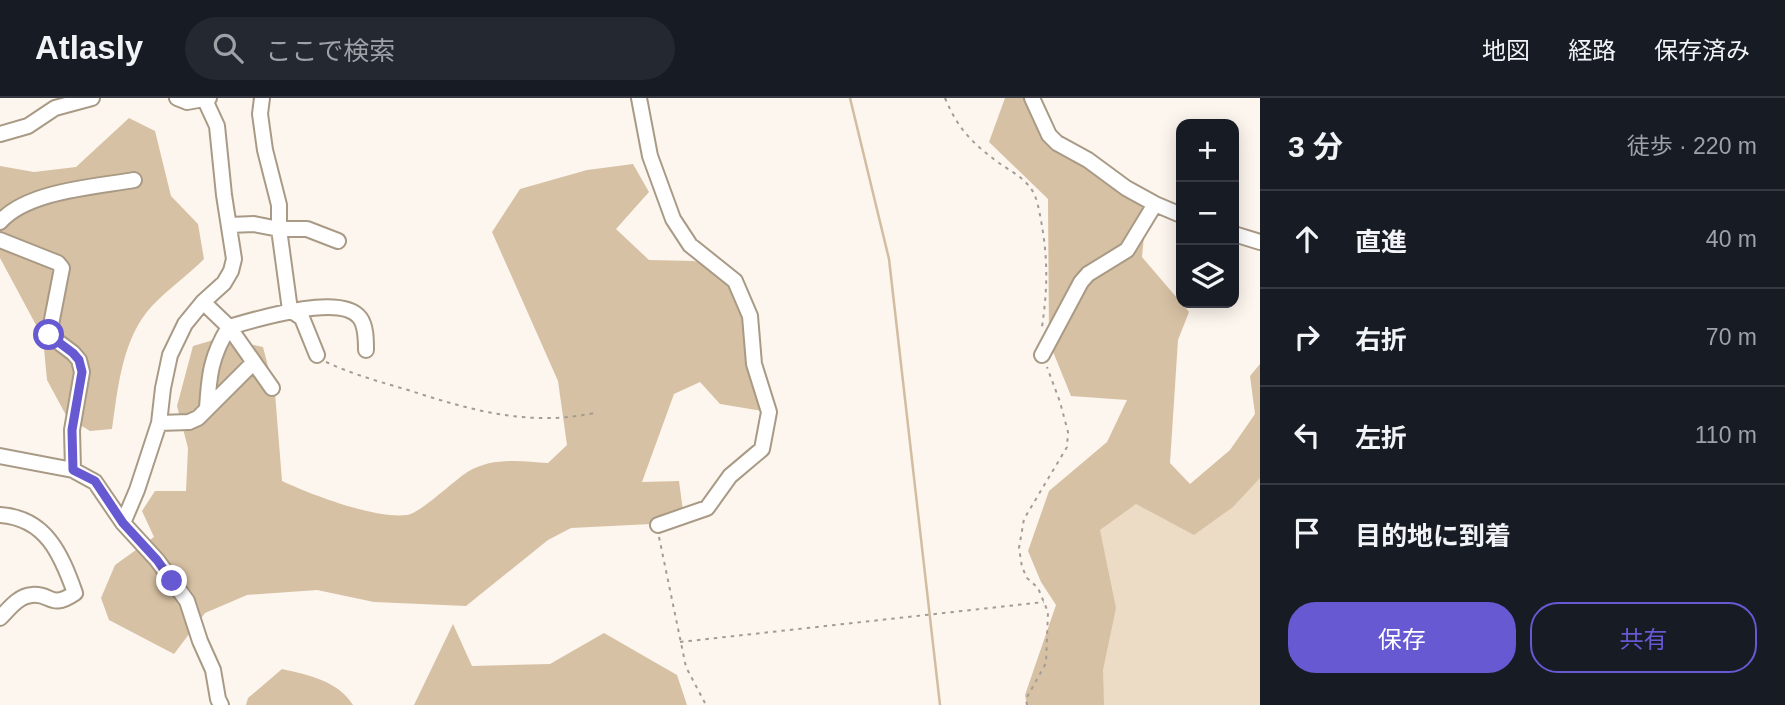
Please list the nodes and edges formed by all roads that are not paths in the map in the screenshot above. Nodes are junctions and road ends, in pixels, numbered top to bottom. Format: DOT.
graph roads {
  1 [pos="41,98"];
  2 [pos="92,98"];
  3 [pos="177,98"];
  4 [pos="262,98"];
  5 [pos="639,98"];
  6 [pos="1031,98"];
  7 [pos="207,99"];
  8 [pos="44,114"];
  9 [pos="0,134"];
  10 [pos="134,180"];
  11 [pos="1155,204"];
  12 [pos="1176,213"];
  13 [pos="0,222"];
  14 [pos="230,225"];
  15 [pos="279,229"];
  16 [pos="1239,236"];
  17 [pos="0,240"];
  18 [pos="338,241"];
  19 [pos="1260,242"];
  20 [pos="203,302"];
  21 [pos="290,310"];
  22 [pos="229,327"];
  23 [pos="366,349"];
  24 [pos="317,355"];
  25 [pos="1042,355"];
  26 [pos="253,363"];
  27 [pos="272,388"];
  28 [pos="206,408"];
  29 [pos="159,423"];
  30 [pos="1,458"];
  31 [pos="73,470"];
  32 [pos="0,515"];
  33 [pos="123,523"];
  34 [pos="659,526"];
  35 [pos="0,618"];
  36 [pos="221,705"];
  1 -- 8 [label="street"];
  2 -- 8 [label="street"];
  3 -- 7 [label="street"];
  4 -- 15 [label="street"];
  5 -- 34 [label="street"];
  6 -- 11 [label="street"];
  7 -- 14 [label="street"];
  8 -- 9 [label="street"];
  10 -- 13 [label="street"];
  11 -- 12 [label="street"];
  11 -- 25 [label="street"];
  14 -- 15 [label="street"];
  14 -- 20 [label="street"];
  15 -- 18 [label="street"];
  15 -- 21 [label="street"];
  16 -- 19 [label="street"];
  17 -- 31 [label="street"];
  20 -- 22 [label="street"];
  20 -- 29 [label="street"];
  21 -- 22 [label="street"];
  21 -- 23 [label="street"];
  21 -- 24 [label="street"];
  22 -- 26 [label="street"];
  22 -- 28 [label="street"];
  26 -- 27 [label="street"];
  26 -- 28 [label="street"];
  28 -- 29 [label="street"];
  29 -- 33 [label="street"];
  30 -- 31 [label="street"];
  31 -- 33 [label="street"];
  32 -- 35 [label="street"];
  33 -- 36 [label="street"];
}
